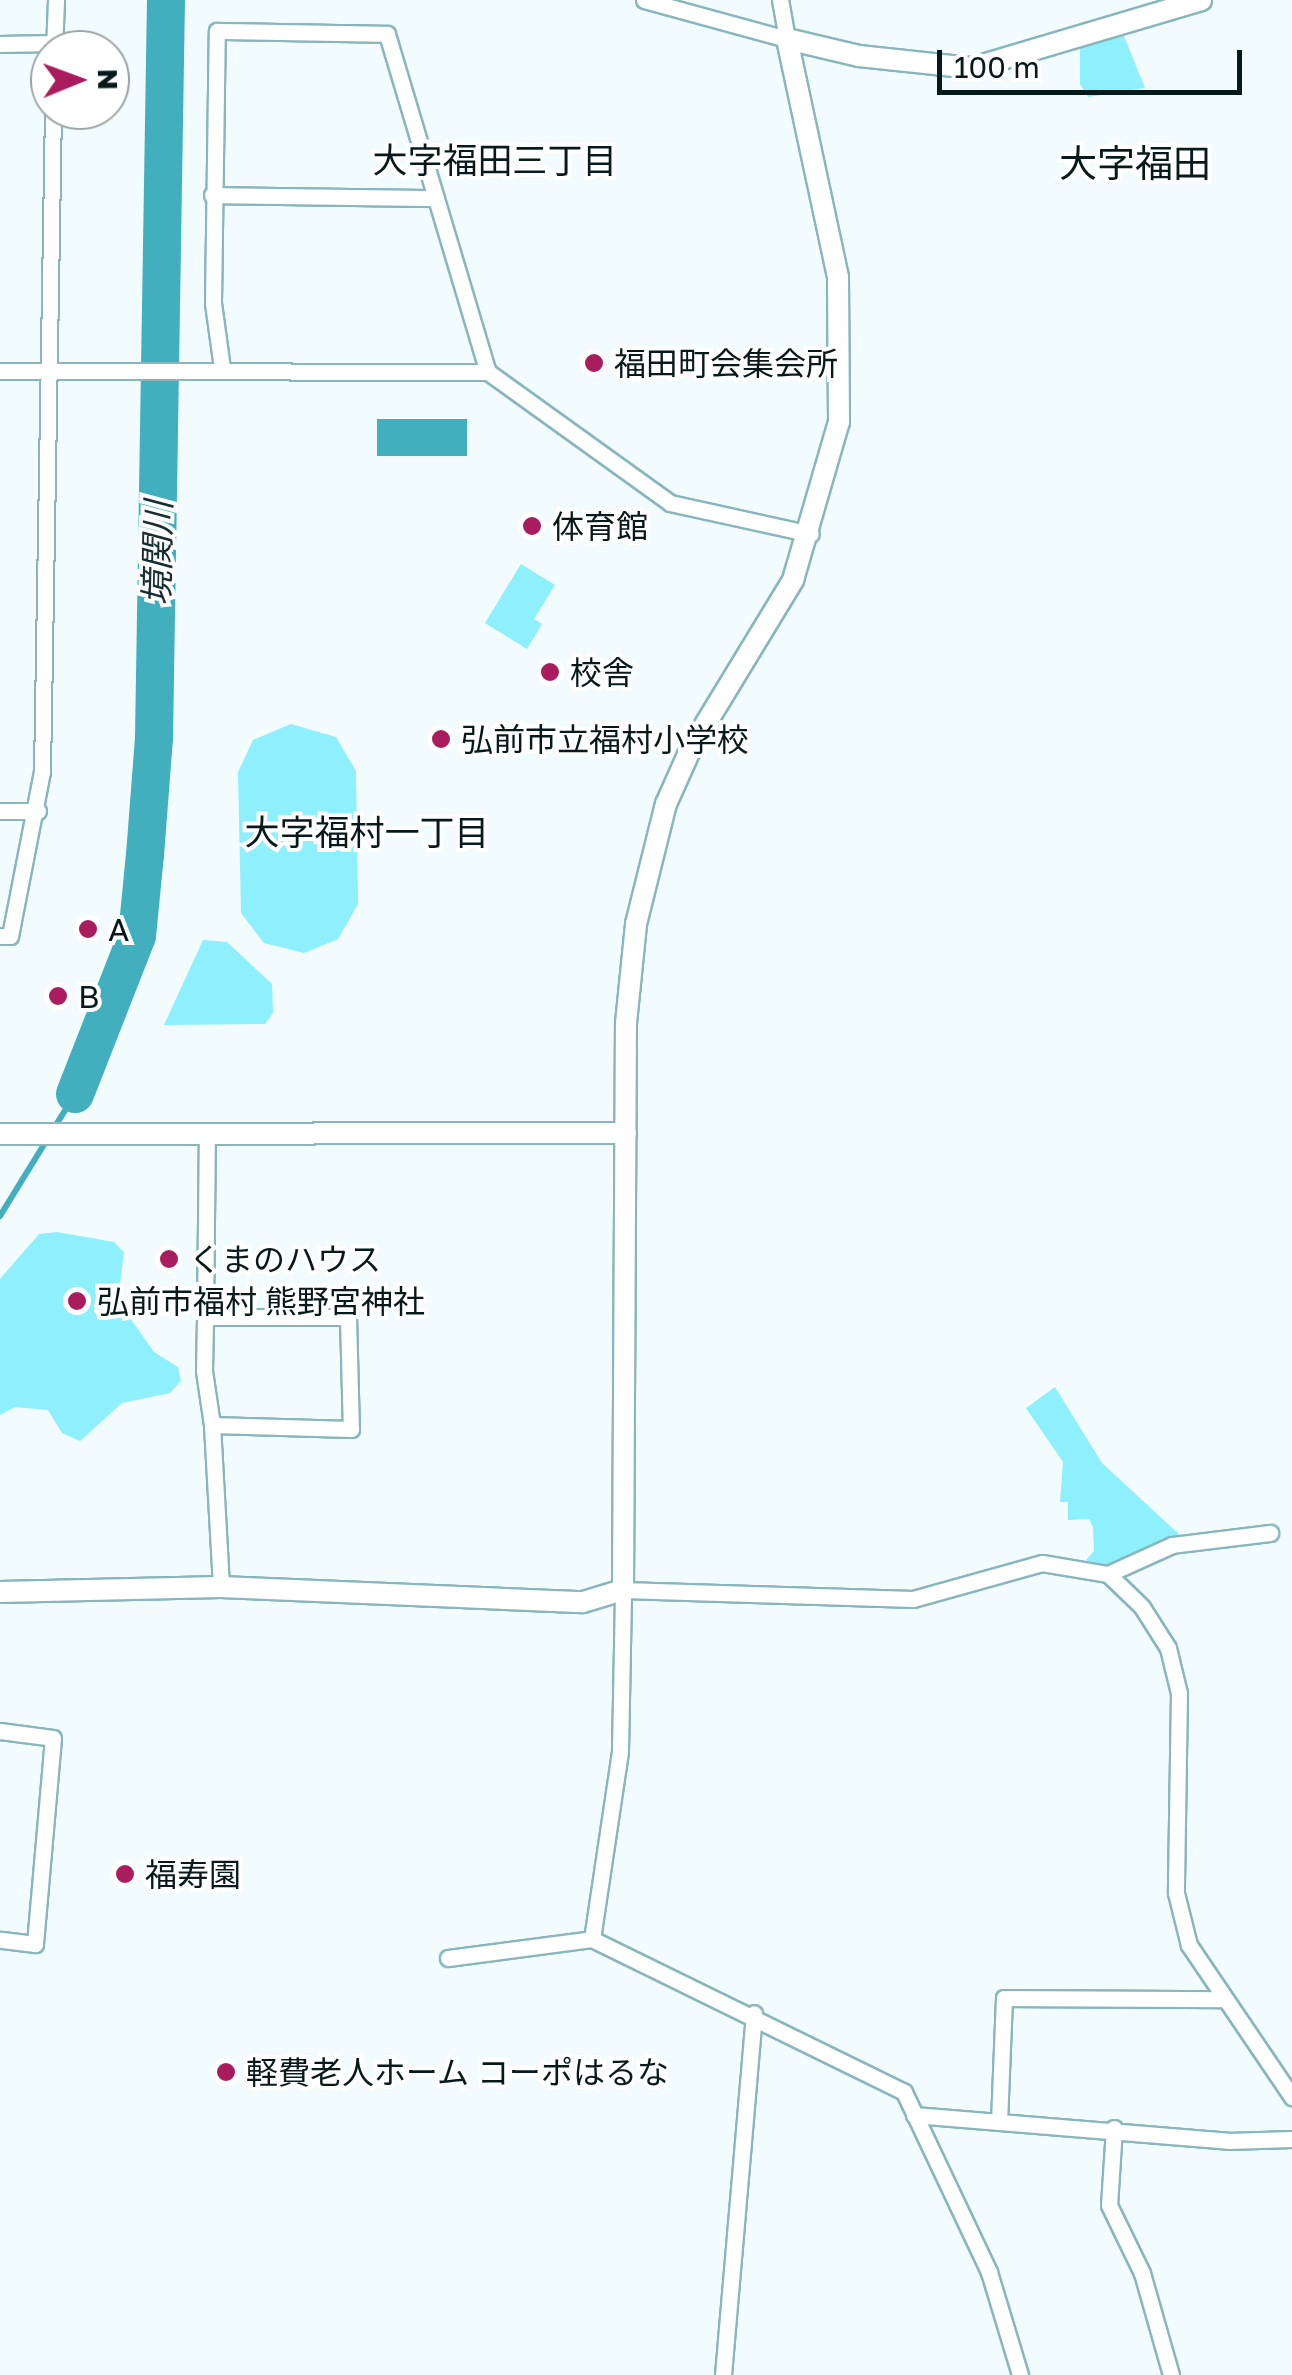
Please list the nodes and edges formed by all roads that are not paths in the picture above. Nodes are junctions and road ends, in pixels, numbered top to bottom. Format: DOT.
graph roads {
  1 [pos="56,0"];
  2 [pos="644,0"];
  3 [pos="780,0"];
  4 [pos="1201,0"];
  5 [pos="55,30"];
  6 [pos="786,39"];
  7 [pos="0,44"];
  8 [pos="30,45"];
  9 [pos="52,130"];
  10 [pos="212,196"];
  11 [pos="436,198"];
  12 [pos="222,368"];
  13 [pos="0,370"];
  14 [pos="46,370"];
  15 [pos="488,372"];
  16 [pos="811,534"];
  17 [pos="0,811"];
  18 [pos="38,811"];
  19 [pos="0,936"];
  20 [pos="207,1133"];
  21 [pos="0,1134"];
  22 [pos="626,1134"];
  23 [pos="205,1317"];
  24 [pos="212,1425"];
  25 [pos="1270,1534"];
  26 [pos="1108,1574"];
  27 [pos="221,1587"];
  28 [pos="623,1590"];
  29 [pos="0,1592"];
  30 [pos="0,1731"];
  31 [pos="592,1939"];
  32 [pos="0,1940"];
  33 [pos="448,1958"];
  34 [pos="1222,2000"];
  35 [pos="754,2013"];
  36 [pos="1292,2097"];
  37 [pos="914,2115"];
  38 [pos="999,2122"];
  39 [pos="1114,2128"];
  40 [pos="1292,2139"];
  41 [pos="723,2375"];
  42 [pos="1020,2375"];
  43 [pos="1171,2375"];
  1 -- 5 [label="street"];
  2 -- 6 [label="street"];
  3 -- 6 [label="street"];
  4 -- 6 [label="street"];
  6 -- 16 [label="street"];
  7 -- 8 [label="street"];
  9 -- 14 [label="street"];
  10 -- 11 [label="street"];
  10 -- 11 [label="street"];
  10 -- 12 [label="street"];
  11 -- 15 [label="street"];
  12 -- 14 [label="street"];
  12 -- 15 [label="street"];
  13 -- 14 [label="street"];
  14 -- 18 [label="street"];
  15 -- 16 [label="street"];
  16 -- 22 [label="street"];
  17 -- 18 [label="street"];
  18 -- 19 [label="street"];
  20 -- 21 [label="street"];
  20 -- 22 [label="street"];
  20 -- 23 [label="street"];
  22 -- 28 [label="street"];
  23 -- 24 [label="street"];
  23 -- 24 [label="street"];
  24 -- 27 [label="street"];
  25 -- 26 [label="street"];
  26 -- 28 [label="street"];
  26 -- 34 [label="street"];
  27 -- 28 [label="street"];
  27 -- 29 [label="street"];
  28 -- 31 [label="street"];
  30 -- 32 [label="street"];
  31 -- 33 [label="street"];
  31 -- 35 [label="street"];
  34 -- 36 [label="street"];
  34 -- 38 [label="street"];
  35 -- 37 [label="street"];
  35 -- 41 [label="street"];
  37 -- 38 [label="street"];
  37 -- 42 [label="street"];
  38 -- 39 [label="street"];
  39 -- 40 [label="street"];
  39 -- 43 [label="street"];
}
